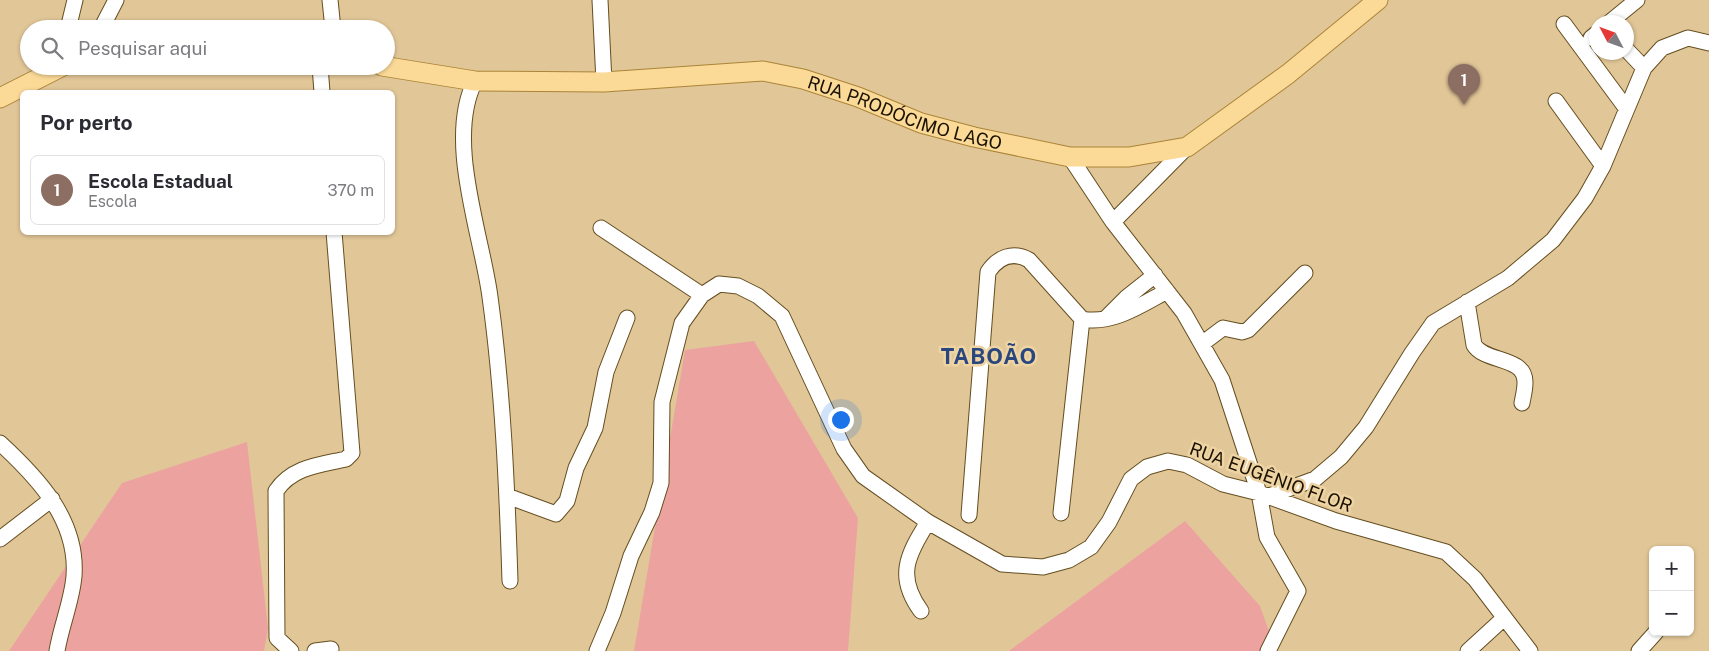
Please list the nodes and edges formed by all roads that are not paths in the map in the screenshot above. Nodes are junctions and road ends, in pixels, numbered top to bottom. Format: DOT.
graph roads {
  1 [pos="75,0"];
  2 [pos="116,0"];
  3 [pos="330,0"];
  4 [pos="600,0"];
  5 [pos="1378,0"];
  6 [pos="1636,0"];
  7 [pos="1618,15"];
  8 [pos="70,20"];
  9 [pos="106,20"];
  10 [pos="331,20"];
  11 [pos="1564,24"];
  12 [pos="1709,43"];
  13 [pos="1634,57"];
  14 [pos="395,68"];
  15 [pos="1644,68"];
  16 [pos="44,75"];
  17 [pos="321,75"];
  18 [pos="475,81"];
  19 [pos="604,82"];
  20 [pos="322,90"];
  21 [pos="0,98"];
  22 [pos="1556,101"];
  23 [pos="1626,108"];
  24 [pos="1187,147"];
  25 [pos="1070,156"];
  26 [pos="1603,166"];
  27 [pos="1113,222"];
  28 [pos="601,228"];
  29 [pos="334,235"];
  30 [pos="1306,273"];
  31 [pos="1155,275"];
  32 [pos="1167,291"];
  33 [pos="702,295"];
  34 [pos="1467,302"];
  35 [pos="1130,303"];
  36 [pos="627,318"];
  37 [pos="1082,320"];
  38 [pos="1203,343"];
  39 [pos="1522,403"];
  40 [pos="0,443"];
  41 [pos="1264,495"];
  42 [pos="507,496"];
  43 [pos="52,499"];
  44 [pos="1061,513"];
  45 [pos="969,515"];
  46 [pos="928,522"];
  47 [pos="0,538"];
  48 [pos="510,581"];
  49 [pos="921,611"];
  50 [pos="1504,618"];
  51 [pos="1652,636"];
  52 [pos="331,649"];
  53 [pos="58,651"];
  54 [pos="290,651"];
  55 [pos="315,651"];
  56 [pos="596,651"];
  57 [pos="1268,651"];
  58 [pos="1468,651"];
  59 [pos="1530,651"];
  60 [pos="1639,651"];
  1 -- 8 [label="street"];
  2 -- 9 [label="street"];
  3 -- 10 [label="street"];
  4 -- 19 [label="street"];
  5 -- 24 [label="main road, RUA PRODÓCIMO LAGO"];
  6 -- 7 [label="street"];
  11 -- 23 [label="street"];
  12 -- 15 [label="street"];
  13 -- 15 [label="street"];
  14 -- 18 [label="main road, RUA PRODÓCIMO LAGO"];
  15 -- 23 [label="street"];
  16 -- 21 [label="main road"];
  17 -- 20 [label="street"];
  18 -- 19 [label="main road, RUA PRODÓCIMO LAGO"];
  18 -- 42 [label="street"];
  19 -- 25 [label="main road, RUA PRODÓCIMO LAGO"];
  22 -- 26 [label="street"];
  23 -- 26 [label="street"];
  24 -- 25 [label="main road, RUA PRODÓCIMO LAGO"];
  24 -- 27 [label="street"];
  25 -- 27 [label="street"];
  26 -- 34 [label="street"];
  27 -- 31 [label="street"];
  28 -- 33 [label="street"];
  29 -- 54 [label="street"];
  30 -- 38 [label="street"];
  31 -- 32 [label="street"];
  31 -- 35 [label="street"];
  32 -- 35 [label="street"];
  32 -- 38 [label="street"];
  33 -- 46 [label="street, RUA EUGÊNIO FLOR"];
  33 -- 56 [label="street, RUA EUGÊNIO FLOR"];
  34 -- 39 [label="street"];
  34 -- 41 [label="street"];
  35 -- 37 [label="street"];
  36 -- 42 [label="street"];
  37 -- 44 [label="street"];
  37 -- 45 [label="street"];
  38 -- 41 [label="street"];
  40 -- 43 [label="street"];
  41 -- 46 [label="street, RUA EUGÊNIO FLOR"];
  41 -- 50 [label="street, RUA EUGÊNIO FLOR"];
  41 -- 57 [label="street"];
  42 -- 48 [label="street"];
  43 -- 47 [label="street"];
  43 -- 53 [label="street"];
  46 -- 49 [label="street"];
  50 -- 58 [label="street"];
  50 -- 59 [label="street, RUA EUGÊNIO FLOR"];
  51 -- 60 [label="street"];
  52 -- 55 [label="street"];
}
